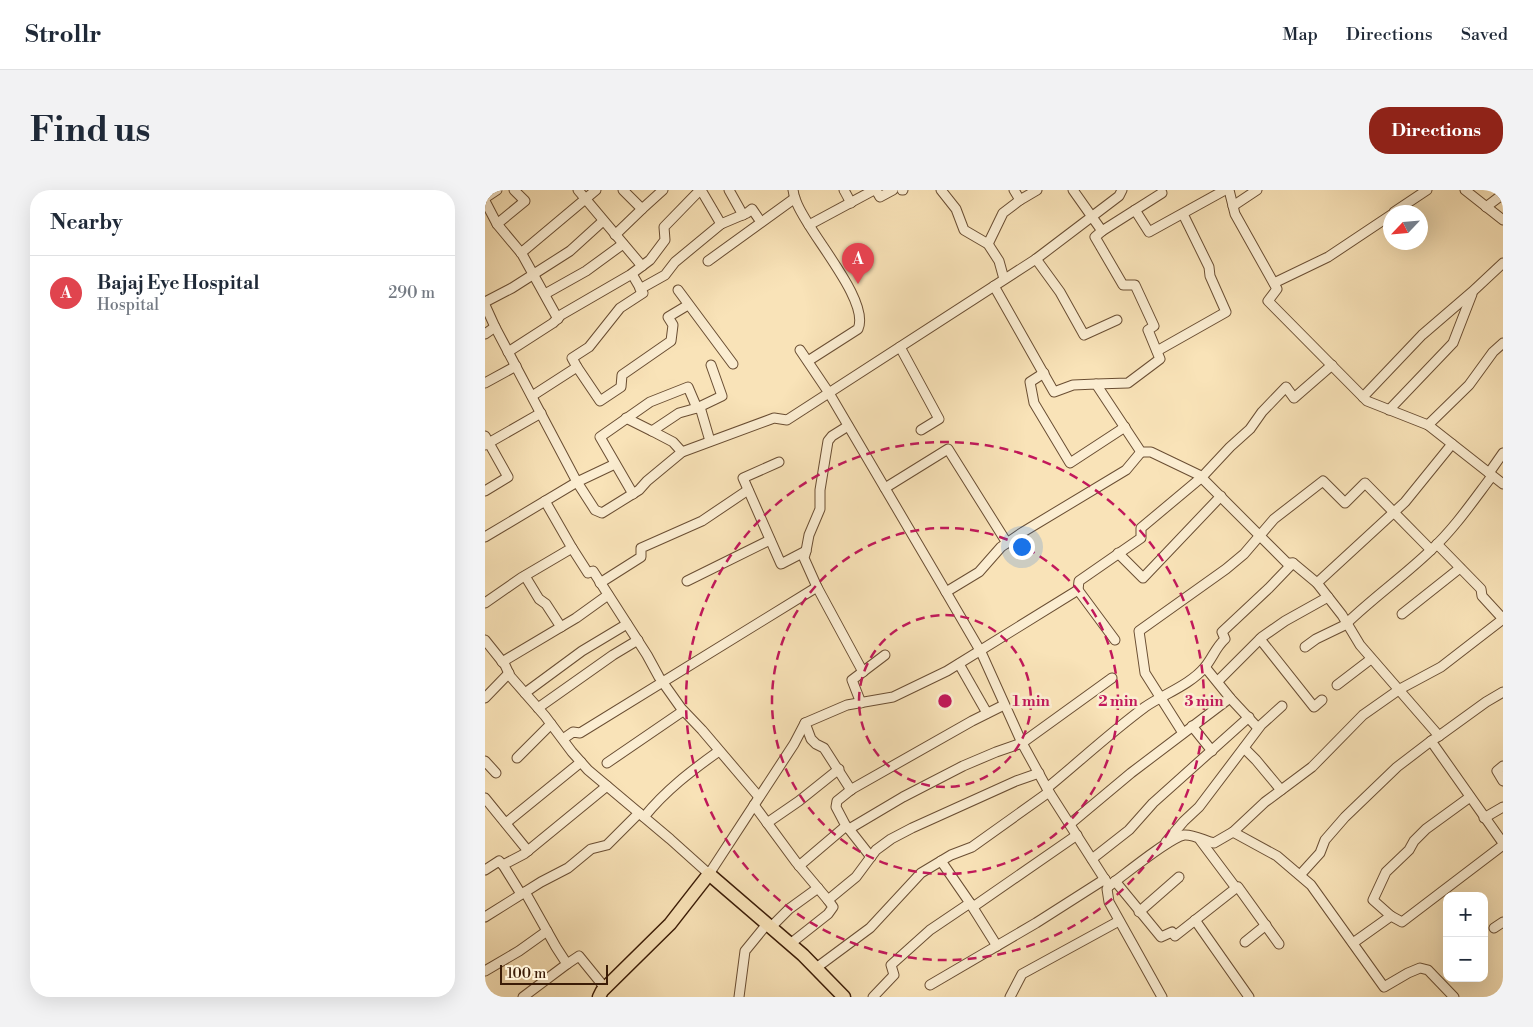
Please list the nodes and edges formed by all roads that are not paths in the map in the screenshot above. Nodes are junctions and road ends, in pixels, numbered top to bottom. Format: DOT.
graph roads {
  1 [pos="497,190"];
  2 [pos="514,190"];
  3 [pos="578,190"];
  4 [pos="596,190"];
  5 [pos="663,190"];
  6 [pos="700,190"];
  7 [pos="729,190"];
  8 [pos="844,190"];
  9 [pos="875,190"];
  10 [pos="893,190"];
  11 [pos="941,190"];
  12 [pos="1014,190"];
  13 [pos="1037,190"];
  14 [pos="1073,190"];
  15 [pos="1122,190"];
  16 [pos="1227,190"];
  17 [pos="1257,190"];
  18 [pos="1427,190"];
  19 [pos="1465,190"];
  20 [pos="627,191"];
  21 [pos="1162,193"];
  22 [pos="794,194"];
  23 [pos="1503,194"];
  24 [pos="585,199"];
  25 [pos="485,200"];
  26 [pos="1020,200"];
  27 [pos="851,202"];
  28 [pos="1404,205"];
  29 [pos="1233,206"];
  30 [pos="1486,207"];
  31 [pos="642,210"];
  32 [pos="1135,210"];
  33 [pos="1183,214"];
  34 [pos="743,215"];
  35 [pos="1092,216"];
  36 [pos="1383,220"];
  37 [pos="1503,220"];
  38 [pos="603,221"];
  39 [pos="761,222"];
  40 [pos="497,224"];
  41 [pos="721,224"];
  42 [pos="809,225"];
  43 [pos="1102,231"];
  44 [pos="615,235"];
  45 [pos="623,244"];
  46 [pos="988,244"];
  47 [pos="521,253"];
  48 [pos="1036,259"];
  49 [pos="708,261"];
  50 [pos="1503,263"];
  51 [pos="642,266"];
  52 [pos="533,274"];
  53 [pos="632,274"];
  54 [pos="1004,279"];
  55 [pos="1273,283"];
  56 [pos="994,286"];
  57 [pos="640,289"];
  58 [pos="678,290"];
  59 [pos="1472,292"];
  60 [pos="545,294"];
  61 [pos="485,303"];
  62 [pos="688,305"];
  63 [pos="558,318"];
  64 [pos="1117,320"];
  65 [pos="495,327"];
  66 [pos="485,334"];
  67 [pos="1503,344"];
  68 [pos="900,347"];
  69 [pos="800,350"];
  70 [pos="508,352"];
  71 [pos="1157,352"];
  72 [pos="808,361"];
  73 [pos="733,364"];
  74 [pos="711,365"];
  75 [pos="1332,365"];
  76 [pos="516,366"];
  77 [pos="577,367"];
  78 [pos="1044,373"];
  79 [pos="485,383"];
  80 [pos="1096,384"];
  81 [pos="829,393"];
  82 [pos="532,396"];
  83 [pos="1363,397"];
  84 [pos="698,407"];
  85 [pos="1389,410"];
  86 [pos="541,413"];
  87 [pos="626,418"];
  88 [pos="1428,425"];
  89 [pos="848,426"];
  90 [pos="1125,427"];
  91 [pos="921,430"];
  92 [pos="652,431"];
  93 [pos="486,441"];
  94 [pos="711,441"];
  95 [pos="1452,444"];
  96 [pos="681,452"];
  97 [pos="1141,452"];
  98 [pos="1503,453"];
  99 [pos="779,462"];
  100 [pos="615,464"];
  101 [pos="1490,474"];
  102 [pos="1202,477"];
  103 [pos="577,482"];
  104 [pos="1503,484"];
  105 [pos="885,488"];
  106 [pos="748,490"];
  107 [pos="485,491"];
  108 [pos="633,494"];
  109 [pos="1221,496"];
  110 [pos="545,501"];
  111 [pos="1393,513"];
  112 [pos="1261,536"];
  113 [pos="485,537"];
  114 [pos="770,540"];
  115 [pos="1007,543"];
  116 [pos="1434,547"];
  117 [pos="572,548"];
  118 [pos="807,551"];
  119 [pos="1118,553"];
  120 [pos="1293,564"];
  121 [pos="1461,568"];
  122 [pos="525,576"];
  123 [pos="687,581"];
  124 [pos="600,583"];
  125 [pos="1317,583"];
  126 [pos="817,587"];
  127 [pos="1078,590"];
  128 [pos="946,592"];
  129 [pos="608,595"];
  130 [pos="1328,597"];
  131 [pos="485,603"];
  132 [pos="1402,614"];
  133 [pos="1503,619"];
  134 [pos="1347,623"];
  135 [pos="627,624"];
  136 [pos="561,627"];
  137 [pos="1259,639"];
  138 [pos="638,640"];
  139 [pos="1115,640"];
  140 [pos="486,643"];
  141 [pos="1305,647"];
  142 [pos="981,652"];
  143 [pos="885,655"];
  144 [pos="1371,659"];
  145 [pos="502,662"];
  146 [pos="959,664"];
  147 [pos="1205,667"];
  148 [pos="863,672"];
  149 [pos="509,673"];
  150 [pos="1112,678"];
  151 [pos="1217,681"];
  152 [pos="662,682"];
  153 [pos="1337,685"];
  154 [pos="1400,689"];
  155 [pos="1503,692"];
  156 [pos="525,693"];
  157 [pos="485,698"];
  158 [pos="1160,698"];
  159 [pos="1229,698"];
  160 [pos="1322,700"];
  161 [pos="861,703"];
  162 [pos="1004,704"];
  163 [pos="1282,706"];
  164 [pos="538,708"];
  165 [pos="683,711"];
  166 [pos="987,713"];
  167 [pos="1249,717"];
  168 [pos="805,722"];
  169 [pos="551,724"];
  170 [pos="1192,726"];
  171 [pos="1258,728"];
  172 [pos="1183,733"];
  173 [pos="1435,738"];
  174 [pos="563,739"];
  175 [pos="1022,743"];
  176 [pos="1244,748"];
  177 [pos="719,751"];
  178 [pos="1212,751"];
  179 [pos="517,758"];
  180 [pos="485,761"];
  181 [pos="581,762"];
  182 [pos="607,763"];
  183 [pos="1503,766"];
  184 [pos="839,769"];
  185 [pos="496,773"];
  186 [pos="1039,773"];
  187 [pos="1503,781"];
  188 [pos="607,786"];
  189 [pos="851,790"];
  190 [pos="1048,790"];
  191 [pos="1281,790"];
  192 [pos="485,798"];
  193 [pos="1470,798"];
  194 [pos="756,801"];
  195 [pos="1503,807"];
  196 [pos="641,815"];
  197 [pos="1484,818"];
  198 [pos="506,823"];
  199 [pos="767,823"];
  200 [pos="1070,824"];
  201 [pos="847,827"];
  202 [pos="1233,832"];
  203 [pos="1077,835"];
  204 [pos="1200,840"];
  205 [pos="1503,844"];
  206 [pos="1161,848"];
  207 [pos="528,851"];
  208 [pos="871,857"];
  209 [pos="1092,858"];
  210 [pos="941,861"];
  211 [pos="503,865"];
  212 [pos="799,866"];
  213 [pos="485,870"];
  214 [pos="709,874"];
  215 [pos="1300,875"];
  216 [pos="1179,877"];
  217 [pos="1110,882"];
  218 [pos="818,888"];
  219 [pos="1236,888"];
  220 [pos="523,893"];
  221 [pos="828,900"];
  222 [pos="971,905"];
  223 [pos="1139,912"];
  224 [pos="1391,916"];
  225 [pos="485,917"];
  226 [pos="1195,920"];
  227 [pos="1119,921"];
  228 [pos="1503,922"];
  229 [pos="769,925"];
  230 [pos="1266,925"];
  231 [pos="1495,928"];
  232 [pos="547,931"];
  233 [pos="1245,942"];
  234 [pos="790,944"];
  235 [pos="1279,944"];
  236 [pos="1353,944"];
  237 [pos="997,946"];
  238 [pos="567,964"];
  239 [pos="816,968"];
  240 [pos="485,971"];
  241 [pos="929,985"];
  242 [pos="602,992"];
  243 [pos="523,997"];
  244 [pos="739,997"];
  245 [pos="844,997"];
  246 [pos="873,997"];
  247 [pos="1010,997"];
  248 [pos="1162,997"];
  249 [pos="1249,997"];
  250 [pos="1454,997"];
  1 -- 25 [label="street"];
  2 -- 40 [label="street"];
  3 -- 24 [label="street"];
  4 -- 24 [label="street"];
  5 -- 31 [label="street"];
  6 -- 41 [label="street"];
  6 -- 51 [label="street"];
  7 -- 34 [label="street"];
  8 -- 27 [label="street"];
  9 -- 10 [label="street"];
  9 -- 27 [label="street"];
  11 -- 46 [label="street"];
  12 -- 26 [label="street"];
  13 -- 26 [label="street"];
  14 -- 35 [label="street"];
  15 -- 35 [label="street"];
  16 -- 29 [label="street"];
  16 -- 33 [label="street"];
  17 -- 29 [label="street"];
  18 -- 28 [label="street"];
  19 -- 30 [label="street"];
  20 -- 31 [label="street"];
  21 -- 32 [label="street"];
  22 -- 39 [label="street"];
  22 -- 42 [label="street"];
  23 -- 30 [label="street"];
  24 -- 38 [label="street"];
  24 -- 47 [label="street"];
  25 -- 40 [label="street"];
  26 -- 46 [label="street"];
  27 -- 42 [label="street"];
  29 -- 55 [label="street"];
  30 -- 37 [label="street"];
  31 -- 44 [label="street"];
  32 -- 33 [label="street"];
  32 -- 43 [label="street"];
  33 -- 71 [label="street"];
  34 -- 39 [label="street"];
  34 -- 41 [label="street"];
  35 -- 43 [label="street"];
  35 -- 48 [label="street"];
  36 -- 55 [label="street"];
  38 -- 44 [label="street"];
  38 -- 52 [label="street"];
  39 -- 49 [label="street"];
  40 -- 47 [label="street"];
  41 -- 57 [label="street"];
  42 -- 72 [label="street"];
  43 -- 71 [label="street"];
  44 -- 45 [label="street"];
  45 -- 51 [label="street"];
  45 -- 60 [label="street"];
  46 -- 54 [label="street"];
  47 -- 52 [label="street"];
  48 -- 54 [label="street"];
  48 -- 64 [label="street"];
  50 -- 59 [label="street"];
  51 -- 53 [label="street"];
  52 -- 60 [label="street"];
  52 -- 61 [label="street"];
  53 -- 57 [label="street"];
  53 -- 63 [label="street"];
  54 -- 56 [label="street"];
  55 -- 75 [label="street"];
  56 -- 68 [label="street"];
  56 -- 78 [label="street"];
  57 -- 77 [label="street"];
  58 -- 62 [label="street"];
  59 -- 83 [label="street"];
  59 -- 85 [label="street"];
  60 -- 63 [label="street"];
  61 -- 65 [label="street"];
  62 -- 73 [label="street"];
  62 -- 77 [label="street"];
  63 -- 70 [label="street"];
  65 -- 66 [label="street"];
  65 -- 70 [label="street"];
  67 -- 88 [label="street"];
  68 -- 81 [label="street"];
  68 -- 91 [label="street"];
  69 -- 72 [label="street"];
  70 -- 76 [label="street"];
  71 -- 80 [label="street"];
  72 -- 81 [label="street"];
  74 -- 84 [label="street"];
  75 -- 83 [label="street"];
  75 -- 102 [label="street"];
  76 -- 79 [label="street"];
  76 -- 82 [label="street"];
  77 -- 82 [label="street"];
  78 -- 80 [label="street"];
  78 -- 90 [label="street"];
  80 -- 90 [label="street"];
  81 -- 89 [label="street"];
  81 -- 94 [label="street"];
  82 -- 86 [label="street"];
  83 -- 85 [label="street"];
  84 -- 87 [label="street"];
  84 -- 92 [label="street"];
  84 -- 94 [label="street"];
  85 -- 88 [label="street"];
  86 -- 93 [label="street"];
  86 -- 103 [label="street"];
  87 -- 92 [label="street"];
  87 -- 100 [label="street"];
  88 -- 95 [label="street"];
  89 -- 105 [label="street"];
  89 -- 118 [label="street"];
  90 -- 97 [label="street"];
  92 -- 96 [label="street"];
  93 -- 107 [label="street"];
  94 -- 96 [label="street"];
  95 -- 101 [label="street"];
  95 -- 111 [label="street"];
  96 -- 108 [label="street"];
  97 -- 102 [label="street"];
  97 -- 115 [label="street"];
  98 -- 101 [label="street"];
  99 -- 106 [label="street"];
  100 -- 103 [label="street"];
  100 -- 108 [label="street"];
  101 -- 104 [label="street"];
  101 -- 116 [label="street"];
  102 -- 109 [label="street"];
  102 -- 119 [label="street"];
  103 -- 108 [label="street"];
  103 -- 110 [label="street"];
  105 -- 115 [label="street"];
  105 -- 128 [label="street"];
  106 -- 114 [label="street"];
  106 -- 124 [label="street"];
  109 -- 112 [label="street"];
  109 -- 119 [label="street"];
  110 -- 113 [label="street"];
  110 -- 117 [label="street"];
  111 -- 112 [label="street"];
  111 -- 116 [label="street"];
  111 -- 125 [label="street"];
  112 -- 120 [label="street"];
  112 -- 158 [label="street"];
  114 -- 118 [label="street"];
  114 -- 123 [label="street"];
  115 -- 128 [label="street"];
  116 -- 121 [label="street"];
  116 -- 134 [label="street"];
  117 -- 122 [label="street"];
  117 -- 124 [label="street"];
  118 -- 126 [label="street"];
  119 -- 127 [label="street"];
  120 -- 125 [label="street"];
  120 -- 147 [label="street"];
  121 -- 132 [label="street"];
  121 -- 133 [label="street"];
  122 -- 131 [label="street"];
  122 -- 136 [label="street"];
  124 -- 129 [label="street"];
  125 -- 130 [label="street"];
  126 -- 148 [label="street"];
  126 -- 152 [label="street"];
  127 -- 139 [label="street"];
  127 -- 142 [label="street"];
  128 -- 142 [label="street"];
  129 -- 135 [label="street"];
  129 -- 136 [label="street"];
  130 -- 134 [label="street"];
  130 -- 137 [label="street"];
  133 -- 154 [label="street"];
  134 -- 141 [label="street"];
  134 -- 144 [label="street"];
  135 -- 138 [label="street"];
  135 -- 156 [label="street"];
  136 -- 145 [label="street"];
  137 -- 151 [label="street"];
  137 -- 160 [label="street"];
  138 -- 152 [label="street"];
  138 -- 164 [label="street"];
  140 -- 145 [label="street"];
  142 -- 146 [label="street"];
  142 -- 162 [label="street"];
  143 -- 148 [label="street"];
  144 -- 153 [label="street"];
  144 -- 154 [label="street"];
  145 -- 149 [label="street"];
  146 -- 161 [label="street"];
  146 -- 166 [label="street"];
  147 -- 151 [label="street"];
  147 -- 158 [label="street"];
  148 -- 161 [label="street"];
  149 -- 156 [label="street"];
  149 -- 157 [label="street"];
  150 -- 175 [label="street"];
  151 -- 159 [label="street"];
  152 -- 165 [label="street"];
  152 -- 174 [label="street"];
  154 -- 173 [label="street"];
  154 -- 191 [label="street"];
  155 -- 173 [label="street"];
  156 -- 164 [label="street"];
  158 -- 172 [label="street"];
  158 -- 190 [label="street"];
  159 -- 167 [label="street"];
  159 -- 170 [label="street"];
  161 -- 168 [label="street"];
  162 -- 166 [label="street"];
  162 -- 175 [label="street"];
  163 -- 171 [label="street"];
  164 -- 169 [label="street"];
  165 -- 177 [label="street"];
  165 -- 182 [label="street"];
  166 -- 189 [label="street"];
  167 -- 171 [label="street"];
  167 -- 178 [label="street"];
  168 -- 184 [label="street"];
  168 -- 194 [label="street"];
  169 -- 174 [label="street"];
  169 -- 179 [label="street"];
  170 -- 172 [label="street"];
  170 -- 178 [label="street"];
  171 -- 176 [label="street"];
  172 -- 200 [label="street"];
  173 -- 193 [label="street"];
  173 -- 215 [label="street"];
  174 -- 181 [label="street"];
  175 -- 186 [label="street"];
  175 -- 201 [label="street"];
  176 -- 191 [label="street"];
  176 -- 206 [label="street"];
  177 -- 194 [label="street"];
  177 -- 196 [label="street"];
  178 -- 209 [label="street"];
  180 -- 185 [label="street"];
  181 -- 188 [label="street"];
  181 -- 198 [label="street"];
  183 -- 187 [label="street"];
  184 -- 189 [label="street"];
  184 -- 199 [label="street"];
  186 -- 190 [label="street"];
  186 -- 208 [label="street"];
  188 -- 196 [label="street"];
  188 -- 207 [label="street"];
  189 -- 201 [label="street"];
  190 -- 200 [label="street"];
  190 -- 210 [label="street"];
  191 -- 202 [label="street"];
  192 -- 198 [label="street"];
  193 -- 197 [label="street"];
  193 -- 224 [label="street"];
  194 -- 199 [label="street"];
  194 -- 214 [label="street"];
  195 -- 197 [label="street"];
  196 -- 214 [label="street"];
  196 -- 220 [label="street"];
  197 -- 205 [label="street"];
  198 -- 207 [label="street"];
  199 -- 212 [label="street"];
  200 -- 203 [label="street"];
  201 -- 208 [label="street"];
  201 -- 212 [label="street"];
  202 -- 204 [label="street"];
  202 -- 215 [label="street"];
  203 -- 209 [label="street"];
  203 -- 222 [label="street"];
  204 -- 206 [label="street"];
  204 -- 219 [label="street"];
  205 -- 224 [label="street"];
  206 -- 217 [label="street"];
  207 -- 211 [label="street"];
  208 -- 221 [label="street"];
  209 -- 217 [label="street"];
  210 -- 222 [label="street"];
  210 -- 239 [label="street"];
  211 -- 213 [label="street"];
  211 -- 220 [label="street"];
  212 -- 218 [label="street"];
  214 -- 229 [label="highway"];
  214 -- 242 [label="highway"];
  215 -- 236 [label="street"];
  216 -- 223 [label="street"];
  217 -- 223 [label="street"];
  217 -- 227 [label="street"];
  217 -- 237 [label="street"];
  218 -- 221 [label="street"];
  218 -- 229 [label="street"];
  219 -- 226 [label="street"];
  219 -- 230 [label="street"];
  220 -- 225 [label="street"];
  220 -- 232 [label="street"];
  221 -- 234 [label="street"];
  222 -- 237 [label="street"];
  222 -- 246 [label="street"];
  223 -- 226 [label="street"];
  224 -- 236 [label="street"];
  226 -- 249 [label="street"];
  227 -- 247 [label="street"];
  227 -- 248 [label="street"];
  228 -- 231 [label="street"];
  229 -- 234 [label="highway"];
  229 -- 244 [label="street"];
  230 -- 233 [label="street"];
  230 -- 235 [label="street"];
  232 -- 238 [label="street"];
  232 -- 240 [label="street"];
  234 -- 239 [label="highway"];
  236 -- 250 [label="street"];
  237 -- 241 [label="street"];
  238 -- 242 [label="street"];
  238 -- 243 [label="street"];
  239 -- 245 [label="highway"];
}
